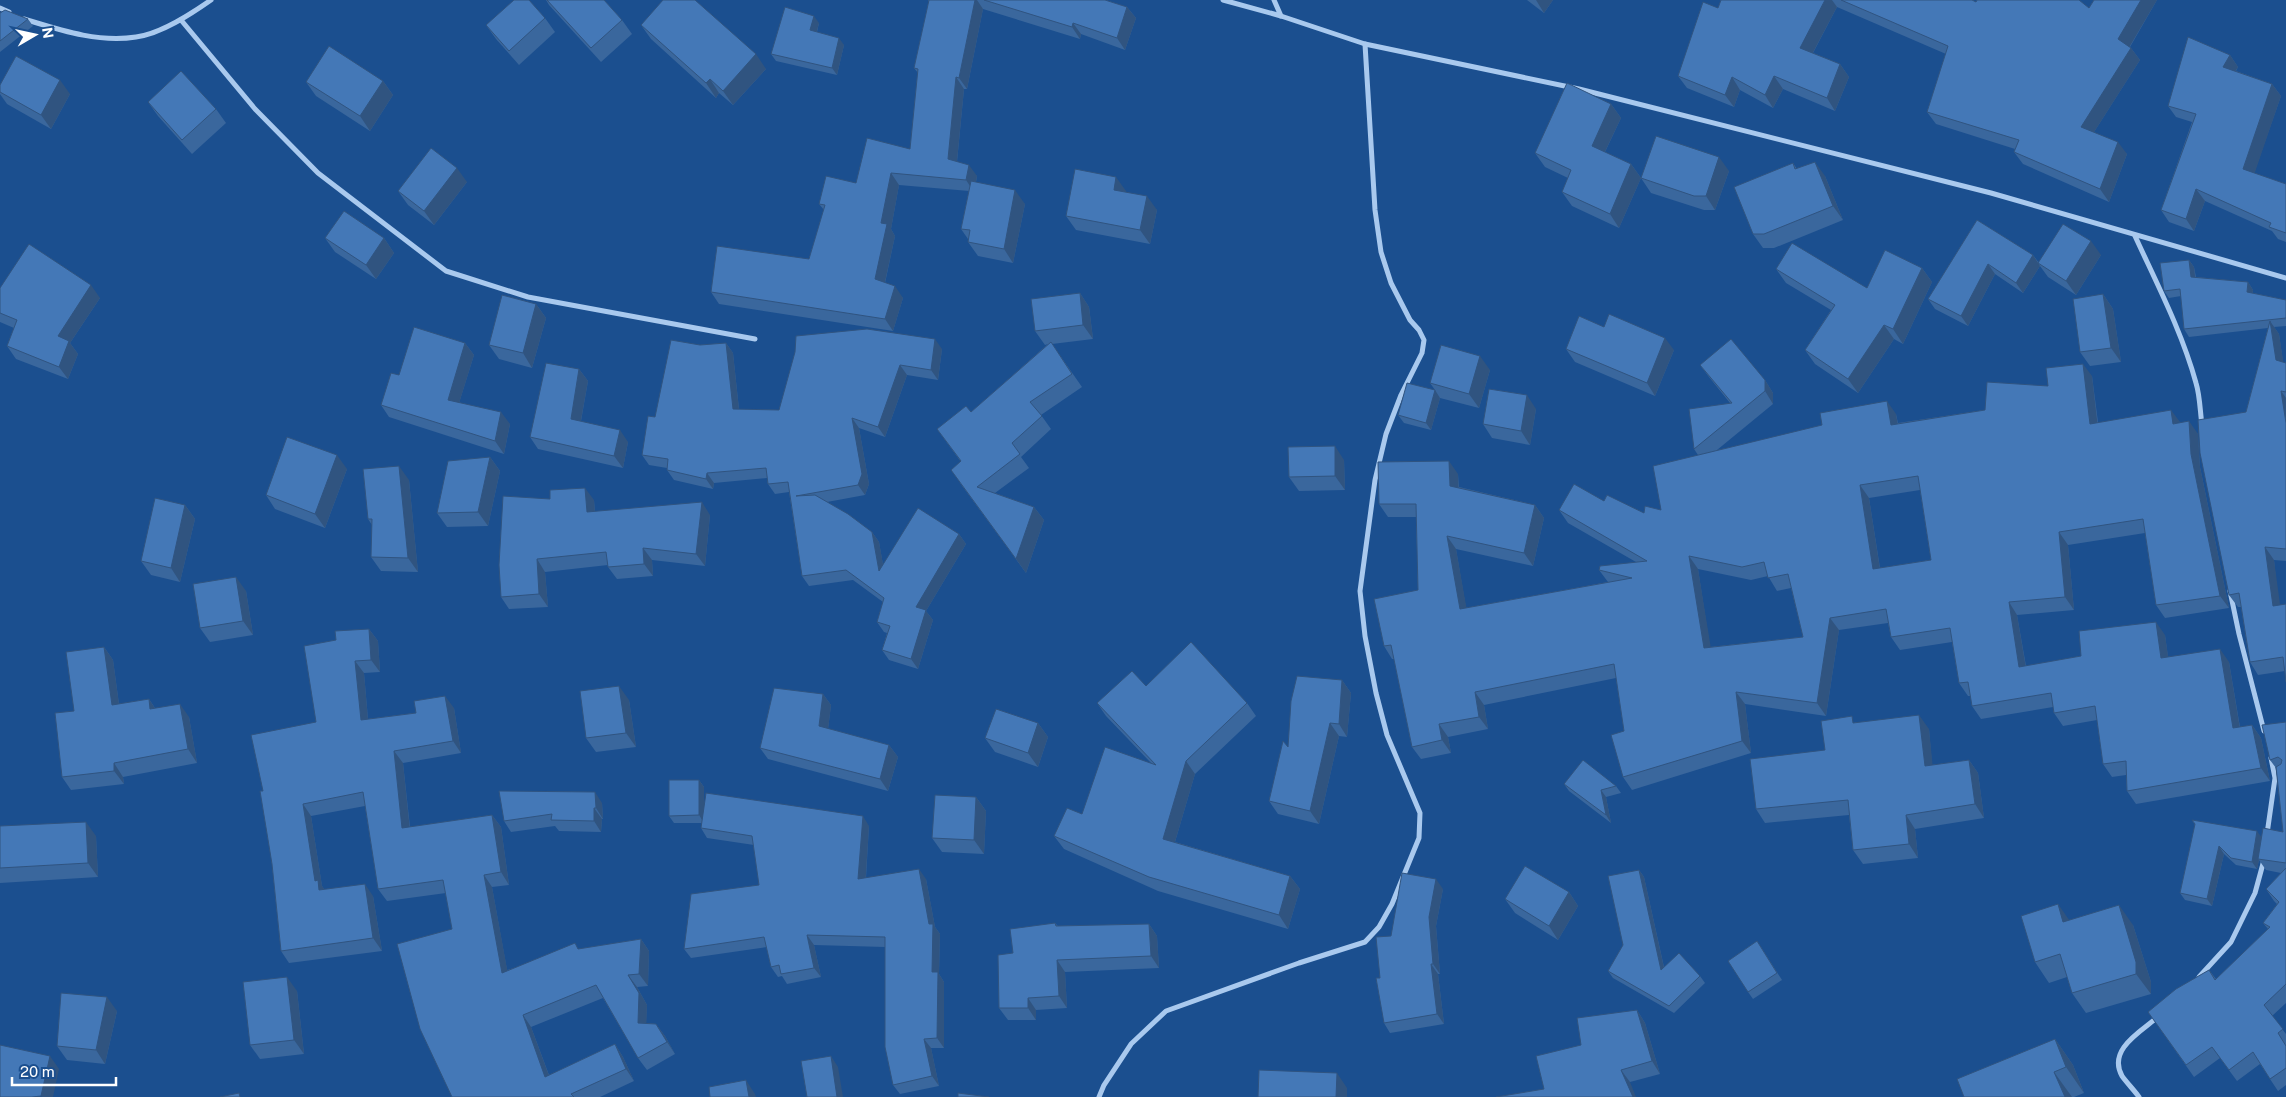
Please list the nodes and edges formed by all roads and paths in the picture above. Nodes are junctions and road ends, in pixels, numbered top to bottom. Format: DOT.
graph roads {
  1 [pos="211,0"];
  2 [pos="1223,0"];
  3 [pos="1274,0"];
  4 [pos="0,8"];
  5 [pos="12,14"];
  6 [pos="1281,16"];
  7 [pos="18,17"];
  8 [pos="181,20"];
  9 [pos="1365,44"];
  10 [pos="2135,236"];
  11 [pos="2286,278"];
  12 [pos="755,339"];
  13 [pos="2202,433"];
  14 [pos="2230,589"];
  15 [pos="2266,737"];
  16 [pos="2271,756"];
  17 [pos="2266,845"];
  18 [pos="2264,854"];
  19 [pos="2192,985"];
  20 [pos="2164,1011"];
  21 [pos="1099,1097"];
  22 [pos="2139,1097"];
  1 -- 8 [label="street"];
  2 -- 6 [label="street"];
  3 -- 6 [label="street"];
  4 -- 5 [label="street"];
  6 -- 9 [label="street"];
  7 -- 8 [label="street"];
  8 -- 12 [label="street"];
  9 -- 10 [label="street"];
  9 -- 21 [label="street"];
  10 -- 11 [label="street"];
  10 -- 13 [label="street"];
  14 -- 15 [label="street"];
  16 -- 17 [label="street"];
  18 -- 19 [label="street"];
  20 -- 22 [label="street"];
}
